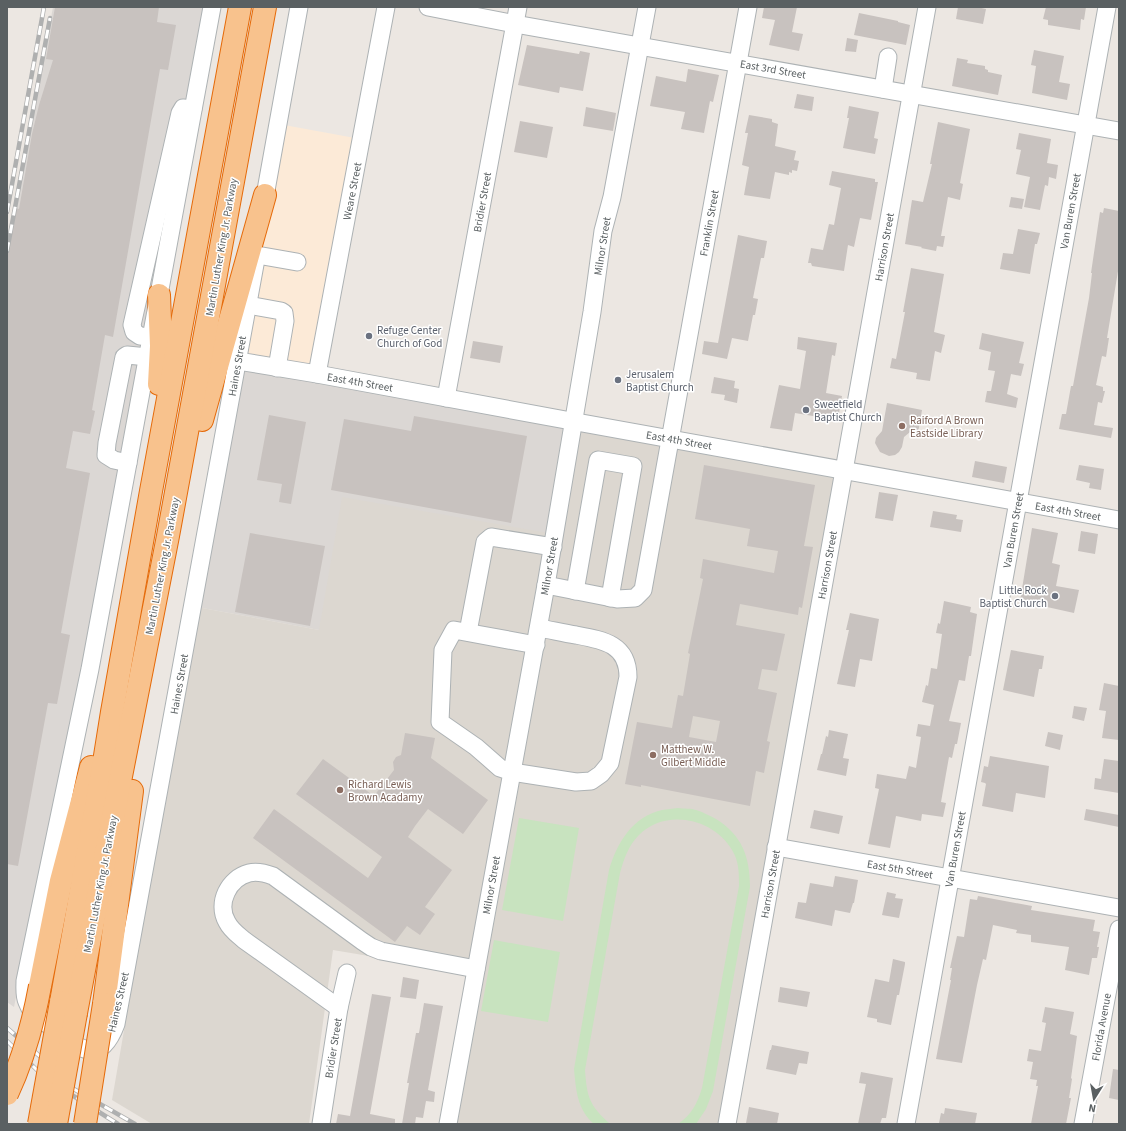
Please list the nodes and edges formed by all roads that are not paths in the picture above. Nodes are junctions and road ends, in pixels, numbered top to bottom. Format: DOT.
graph roads {
  1 [pos="212,7"];
  2 [pos="240,7"];
  3 [pos="265,7"];
  4 [pos="299,7"];
  5 [pos="386,7"];
  6 [pos="428,7"];
  7 [pos="518,7"];
  8 [pos="647,7"];
  9 [pos="748,7"];
  10 [pos="927,7"];
  11 [pos="1107,7"];
  12 [pos="515,24"];
  13 [pos="639,45"];
  14 [pos="888,57"];
  15 [pos="738,63"];
  16 [pos="883,89"];
  17 [pos="911,94"];
  18 [pos="193,109"];
  19 [pos="1086,124"];
  20 [pos="1119,130"];
  21 [pos="265,195"];
  22 [pos="257,255"];
  23 [pos="297,262"];
  24 [pos="159,296"];
  25 [pos="248,305"];
  26 [pos="151,338"];
  27 [pos="148,357"];
  28 [pos="238,361"];
  29 [pos="277,368"];
  30 [pos="317,374"];
  31 [pos="446,398"];
  32 [pos="574,422"];
  33 [pos="670,439"];
  34 [pos="128,463"];
  35 [pos="844,470"];
  36 [pos="151,491"];
  37 [pos="1018,502"];
  38 [pos="1119,520"];
  39 [pos="168,536"];
  40 [pos="553,547"];
  41 [pos="546,585"];
  42 [pos="575,591"];
  43 [pos="610,598"];
  44 [pos="155,603"];
  45 [pos="539,628"];
  46 [pos="468,632"];
  47 [pos="536,645"];
  48 [pos="112,712"];
  49 [pos="512,772"];
  50 [pos="776,847"];
  51 [pos="950,877"];
  52 [pos="1119,908"];
  53 [pos="1119,929"];
  54 [pos="476,969"];
  55 [pos="347,973"];
  56 [pos="69,1008"];
  57 [pos="340,1008"];
  58 [pos="7,1094"];
  59 [pos="39,1124"];
  60 [pos="56,1124"];
  61 [pos="85,1124"];
  62 [pos="321,1124"];
  63 [pos="448,1124"];
  64 [pos="727,1124"];
  65 [pos="906,1124"];
  66 [pos="1083,1124"];
  1 -- 18 [label="street, Haines Street"];
  2 -- 36 [label="highway, Martin Luther King Jr. Parkway"];
  3 -- 39 [label="highway, Martin Luther King Jr. Parkway"];
  4 -- 21 [label="street, Haines Street"];
  5 -- 30 [label="street, Weare Street"];
  6 -- 12 [label="street, East 3rd Street"];
  7 -- 12 [label="street, Bridier Street"];
  8 -- 13 [label="street, Milnor Street"];
  9 -- 15 [label="street, Franklin Street"];
  10 -- 17 [label="street, Harrison Street"];
  11 -- 19 [label="street, Van Buren Street"];
  12 -- 13 [label="street, East 3rd Street"];
  12 -- 31 [label="street, Bridier Street"];
  13 -- 15 [label="street, East 3rd Street"];
  13 -- 32 [label="street, Milnor Street"];
  14 -- 16 [label="street"];
  15 -- 16 [label="street, East 3rd Street"];
  15 -- 33 [label="street, Franklin Street"];
  16 -- 17 [label="street, East 3rd Street"];
  17 -- 19 [label="street, East 3rd Street"];
  17 -- 35 [label="street, Harrison Street"];
  18 -- 24 [label="street, Haines Street"];
  18 -- 26 [label="street"];
  19 -- 20 [label="street, East 3rd Street"];
  19 -- 37 [label="street, Van Buren Street"];
  21 -- 22 [label="street, Haines Street"];
  21 -- 39 [label="highway"];
  22 -- 23 [label="street"];
  22 -- 25 [label="street, Haines Street"];
  24 -- 26 [label="street, Haines Street"];
  24 -- 36 [label="highway"];
  25 -- 28 [label="street, Haines Street"];
  25 -- 29 [label="street"];
  26 -- 27 [label="street, Haines Street"];
  27 -- 34 [label="street, Haines Street"];
  27 -- 34 [label="street"];
  28 -- 29 [label="street, East 4th Street"];
  28 -- 34 [label="street, Haines Street"];
  29 -- 30 [label="street, East 4th Street"];
  30 -- 31 [label="street, East 4th Street"];
  31 -- 32 [label="street, East 4th Street"];
  32 -- 33 [label="street, East 4th Street"];
  32 -- 40 [label="street, Milnor Street"];
  33 -- 35 [label="street, East 4th Street"];
  33 -- 43 [label="street, Franklin Street"];
  35 -- 37 [label="street, East 4th Street"];
  35 -- 50 [label="street, Harrison Street"];
  36 -- 48 [label="highway, Martin Luther King Jr. Parkway"];
  37 -- 38 [label="street, East 4th Street"];
  37 -- 51 [label="street, Van Buren Street"];
  39 -- 44 [label="highway, Martin Luther King Jr. Parkway"];
  40 -- 41 [label="street, Milnor Street"];
  40 -- 46 [label="street"];
  41 -- 42 [label="street, Franklin Street"];
  41 -- 45 [label="street, Milnor Street"];
  42 -- 43 [label="street, Franklin Street"];
  42 -- 43 [label="street"];
  44 -- 56 [label="highway, Martin Luther King Jr. Parkway"];
  44 -- 61 [label="highway, bridge"];
  45 -- 47 [label="street, Milnor Street"];
  45 -- 49 [label="street"];
  46 -- 47 [label="street"];
  46 -- 49 [label="street"];
  47 -- 49 [label="street, Milnor Street"];
  48 -- 56 [label="highway, Martin Luther King Jr. Parkway"];
  48 -- 58 [label="highway, bridge"];
  49 -- 54 [label="street, Milnor Street"];
  50 -- 51 [label="street, East 5th Street"];
  50 -- 64 [label="street, Harrison Street"];
  51 -- 52 [label="street, East 5th Street"];
  51 -- 65 [label="street, Van Buren Street"];
  53 -- 66 [label="street, Florida Avenue"];
  54 -- 57 [label="street"];
  54 -- 63 [label="street, Milnor Street"];
  55 -- 57 [label="street, Bridier Street"];
  56 -- 59 [label="highway, Martin Luther King Jr. Parkway, bridge"];
  56 -- 60 [label="highway, Martin Luther King Jr. Parkway, bridge"];
  57 -- 62 [label="street, Bridier Street"];
}
